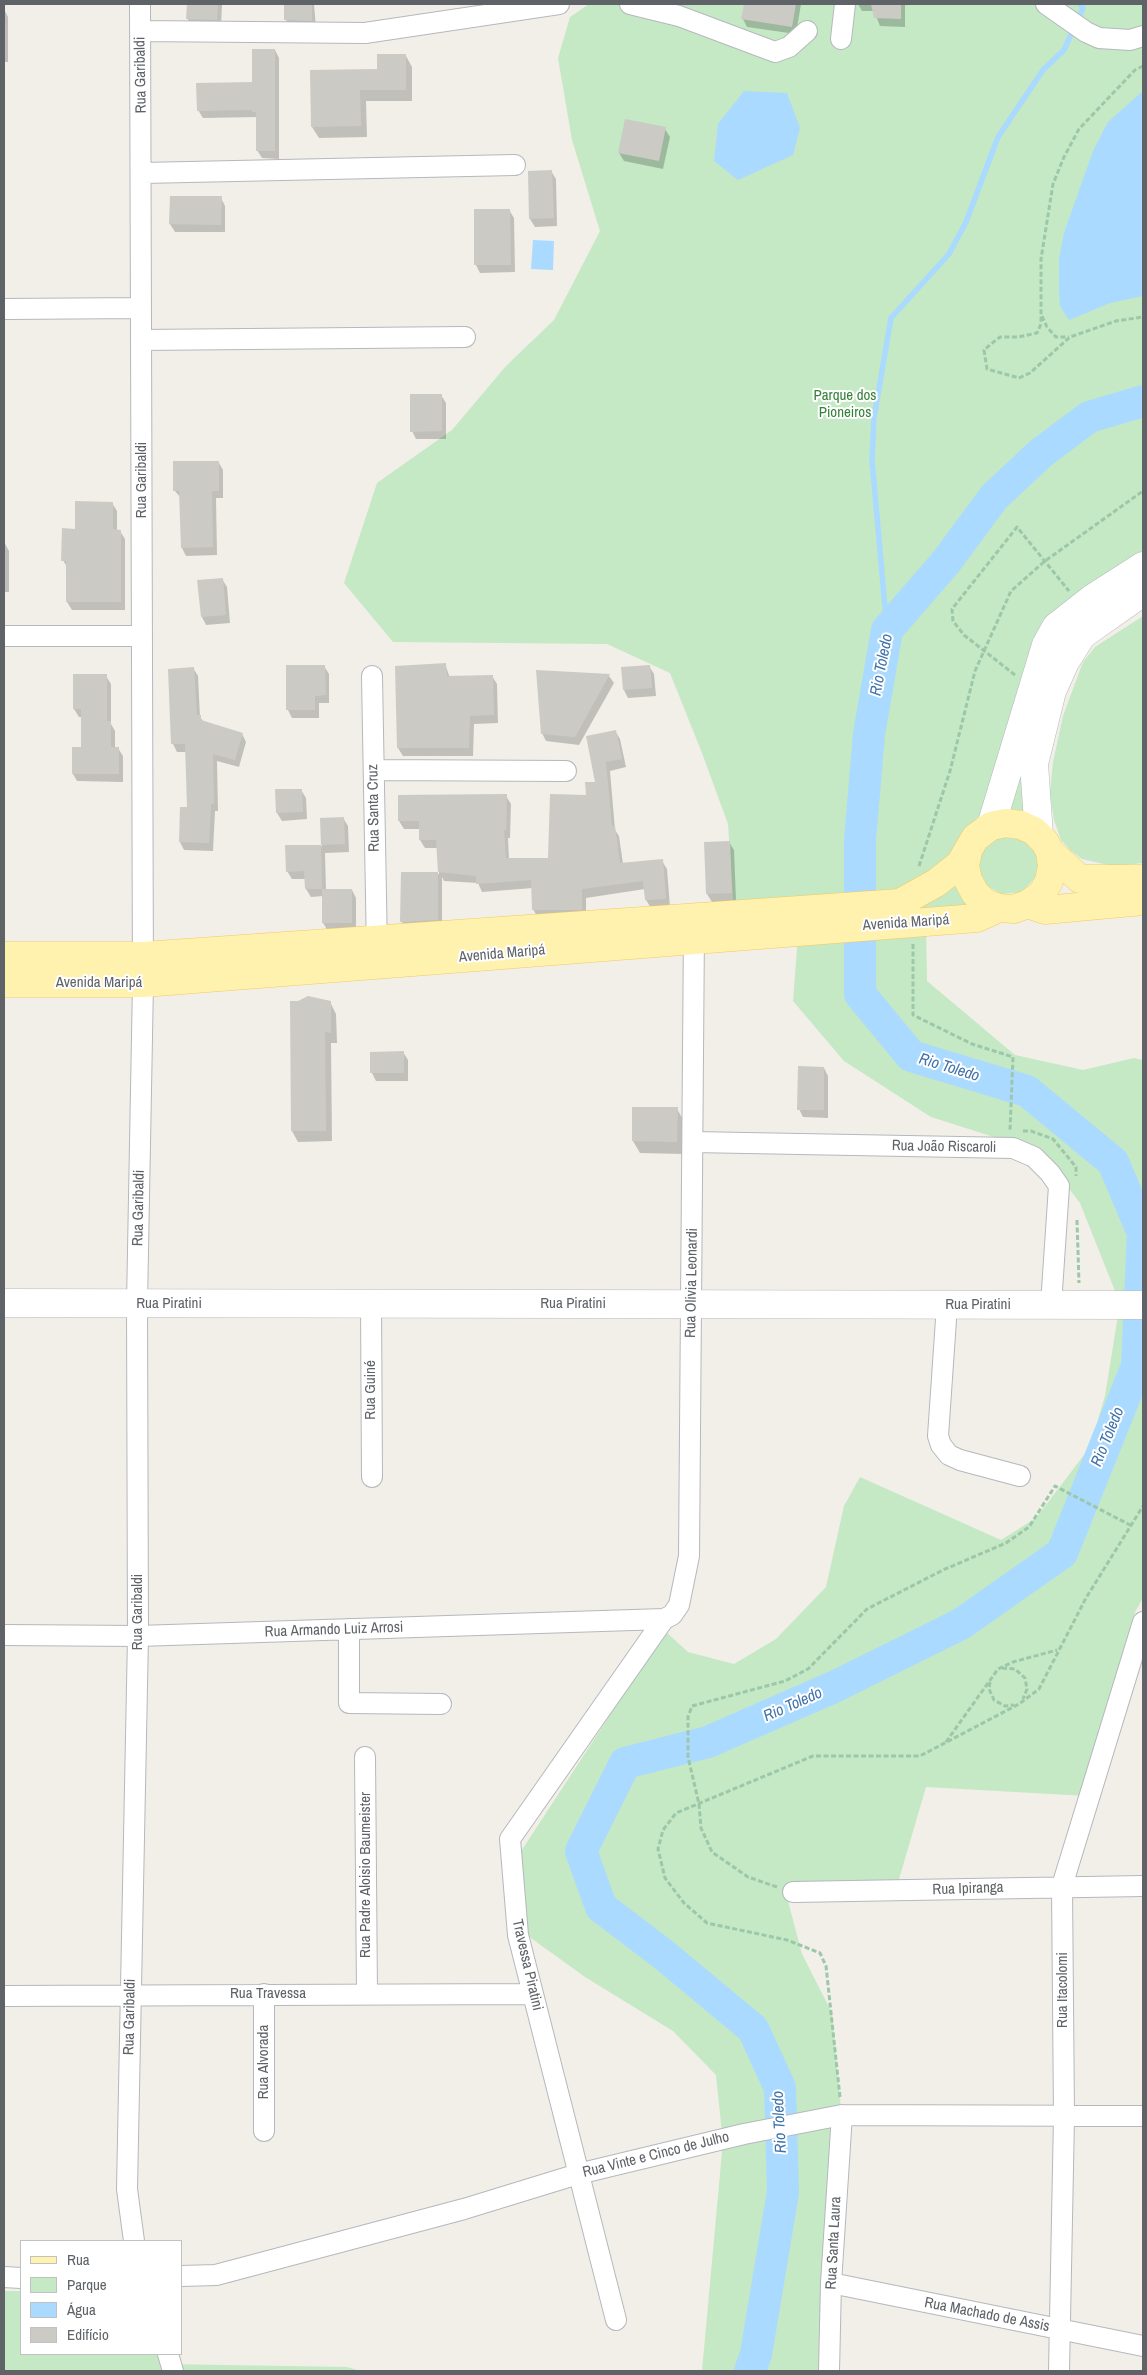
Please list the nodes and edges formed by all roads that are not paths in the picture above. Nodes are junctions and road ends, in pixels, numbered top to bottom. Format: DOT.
graph roads {
  1 [pos="140,4"];
  2 [pos="559,4"];
  3 [pos="630,4"];
  4 [pos="845,4"];
  5 [pos="1046,4"];
  6 [pos="140,31"];
  7 [pos="807,31"];
  8 [pos="1143,36"];
  9 [pos="841,39"];
  10 [pos="515,165"];
  11 [pos="142,173"];
  12 [pos="141,308"];
  13 [pos="4,310"];
  14 [pos="465,337"];
  15 [pos="141,340"];
  16 [pos="1143,566"];
  17 [pos="1143,592"];
  18 [pos="4,636"];
  19 [pos="142,636"];
  20 [pos="372,676"];
  21 [pos="374,770"];
  22 [pos="566,771"];
  23 [pos="991,826"];
  24 [pos="1044,844"];
  25 [pos="968,851"];
  26 [pos="1143,879"];
  27 [pos="1143,901"];
  28 [pos="1028,904"];
  29 [pos="999,908"];
  30 [pos="906,911"];
  31 [pos="694,929"];
  32 [pos="377,952"];
  33 [pos="4,956"];
  34 [pos="143,956"];
  35 [pos="4,983"];
  36 [pos="143,983"];
  37 [pos="693,1142"];
  38 [pos="371,1303"];
  39 [pos="4,1304"];
  40 [pos="137,1304"];
  41 [pos="692,1304"];
  42 [pos="947,1305"];
  43 [pos="1054,1305"];
  44 [pos="1143,1305"];
  45 [pos="1020,1476"];
  46 [pos="372,1477"];
  47 [pos="664,1619"];
  48 [pos="1143,1622"];
  49 [pos="348,1629"];
  50 [pos="4,1634"];
  51 [pos="138,1636"];
  52 [pos="441,1704"];
  53 [pos="365,1757"];
  54 [pos="1062,1886"];
  55 [pos="1143,1886"];
  56 [pos="793,1892"];
  57 [pos="264,1994"];
  58 [pos="367,1994"];
  59 [pos="533,1994"];
  60 [pos="130,1995"];
  61 [pos="4,1996"];
  62 [pos="842,2115"];
  63 [pos="1143,2116"];
  64 [pos="1064,2117"];
  65 [pos="264,2131"];
  66 [pos="578,2174"];
  67 [pos="134,2240"];
  68 [pos="182,2276"];
  69 [pos="4,2278"];
  70 [pos="20,2278"];
  71 [pos="831,2283"];
  72 [pos="616,2320"];
  73 [pos="1060,2330"];
  74 [pos="1143,2346"];
  75 [pos="168,2355"];
  76 [pos="173,2371"];
  77 [pos="829,2371"];
  78 [pos="1059,2371"];
  1 -- 6 [label="street, Rua Garibaldi"];
  2 -- 6 [label="street"];
  3 -- 7 [label="street"];
  4 -- 9 [label="street"];
  5 -- 8 [label="street"];
  6 -- 11 [label="street, Rua Garibaldi"];
  10 -- 11 [label="street"];
  11 -- 12 [label="street, Rua Garibaldi"];
  12 -- 13 [label="street"];
  12 -- 15 [label="street, Rua Garibaldi"];
  14 -- 15 [label="street"];
  15 -- 19 [label="street, Rua Garibaldi"];
  16 -- 23 [label="street"];
  17 -- 24 [label="street"];
  18 -- 19 [label="street"];
  19 -- 34 [label="street, Rua Garibaldi"];
  20 -- 21 [label="street, Rua Santa Cruz"];
  21 -- 22 [label="street"];
  21 -- 32 [label="street, Rua Santa Cruz"];
  23 -- 24 [label="main road"];
  23 -- 25 [label="main road"];
  24 -- 26 [label="main road"];
  24 -- 28 [label="main road"];
  25 -- 29 [label="main road"];
  25 -- 30 [label="main road, Avenida Maripá"];
  27 -- 28 [label="main road"];
  28 -- 29 [label="main road"];
  29 -- 30 [label="main road, Avenida Maripá"];
  30 -- 31 [label="main road, Avenida Maripá"];
  31 -- 32 [label="main road, Avenida Maripá"];
  31 -- 37 [label="street, Rua Olivia Leonardi"];
  32 -- 34 [label="main road, Avenida Maripá"];
  32 -- 36 [label="main road, Avenida Maripá"];
  33 -- 34 [label="main road, Avenida Maripá"];
  34 -- 36 [label="street, Rua Garibaldi"];
  35 -- 36 [label="main road, Avenida Maripá"];
  36 -- 40 [label="street, Rua Garibaldi"];
  37 -- 41 [label="street, Rua Olivia Leonardi"];
  37 -- 43 [label="street, Rua João Riscaroli"];
  38 -- 40 [label="street, Rua Piratini"];
  38 -- 41 [label="street, Rua Piratini"];
  38 -- 46 [label="street, Rua Guiné"];
  39 -- 40 [label="street, Rua Piratini"];
  40 -- 51 [label="street, Rua Garibaldi"];
  41 -- 42 [label="street, Rua Piratini"];
  41 -- 47 [label="street, Rua Olivia Leonardi"];
  42 -- 43 [label="street, Rua Piratini"];
  42 -- 45 [label="street"];
  43 -- 44 [label="street, Rua Piratini"];
  47 -- 49 [label="street, Rua Armando Luiz Arrosi"];
  47 -- 59 [label="street, Travessa Piratini"];
  48 -- 54 [label="street, Rua Itacolomi"];
  49 -- 51 [label="street, Rua Armando Luiz Arrosi"];
  49 -- 52 [label="street"];
  50 -- 51 [label="street, Rua Armando Luiz Arrosi"];
  51 -- 60 [label="street, Rua Garibaldi"];
  53 -- 58 [label="street, Rua Padre Aloisio Baumeister"];
  54 -- 55 [label="street, Rua Ipiranga"];
  54 -- 56 [label="street, Rua Ipiranga"];
  54 -- 64 [label="street, Rua Itacolomi"];
  57 -- 58 [label="street, Rua Travessa"];
  57 -- 60 [label="street, Rua Travessa"];
  57 -- 65 [label="street, Rua Alvorada"];
  58 -- 59 [label="street, Rua Travessa"];
  59 -- 66 [label="street, Travessa Piratini"];
  60 -- 61 [label="street, Rua Travessa"];
  60 -- 67 [label="street, Rua Garibaldi"];
  62 -- 64 [label="street, Rua Vinte e Cinco de Julho"];
  62 -- 66 [label="street, Rua Vinte e Cinco de Julho"];
  62 -- 71 [label="street, Rua Santa Laura"];
  63 -- 64 [label="street, Rua Vinte e Cinco de Julho"];
  64 -- 73 [label="street, Rua Itacolomi"];
  66 -- 68 [label="street, Rua Vinte e Cinco de Julho"];
  66 -- 72 [label="street, Travessa Piratini"];
  69 -- 70 [label="street"];
  71 -- 73 [label="street, Rua Machado de Assis"];
  71 -- 77 [label="street, Rua Santa Laura"];
  73 -- 74 [label="street, Rua Machado de Assis"];
  73 -- 78 [label="street, Rua Itacolomi"];
  75 -- 76 [label="street"];
}
